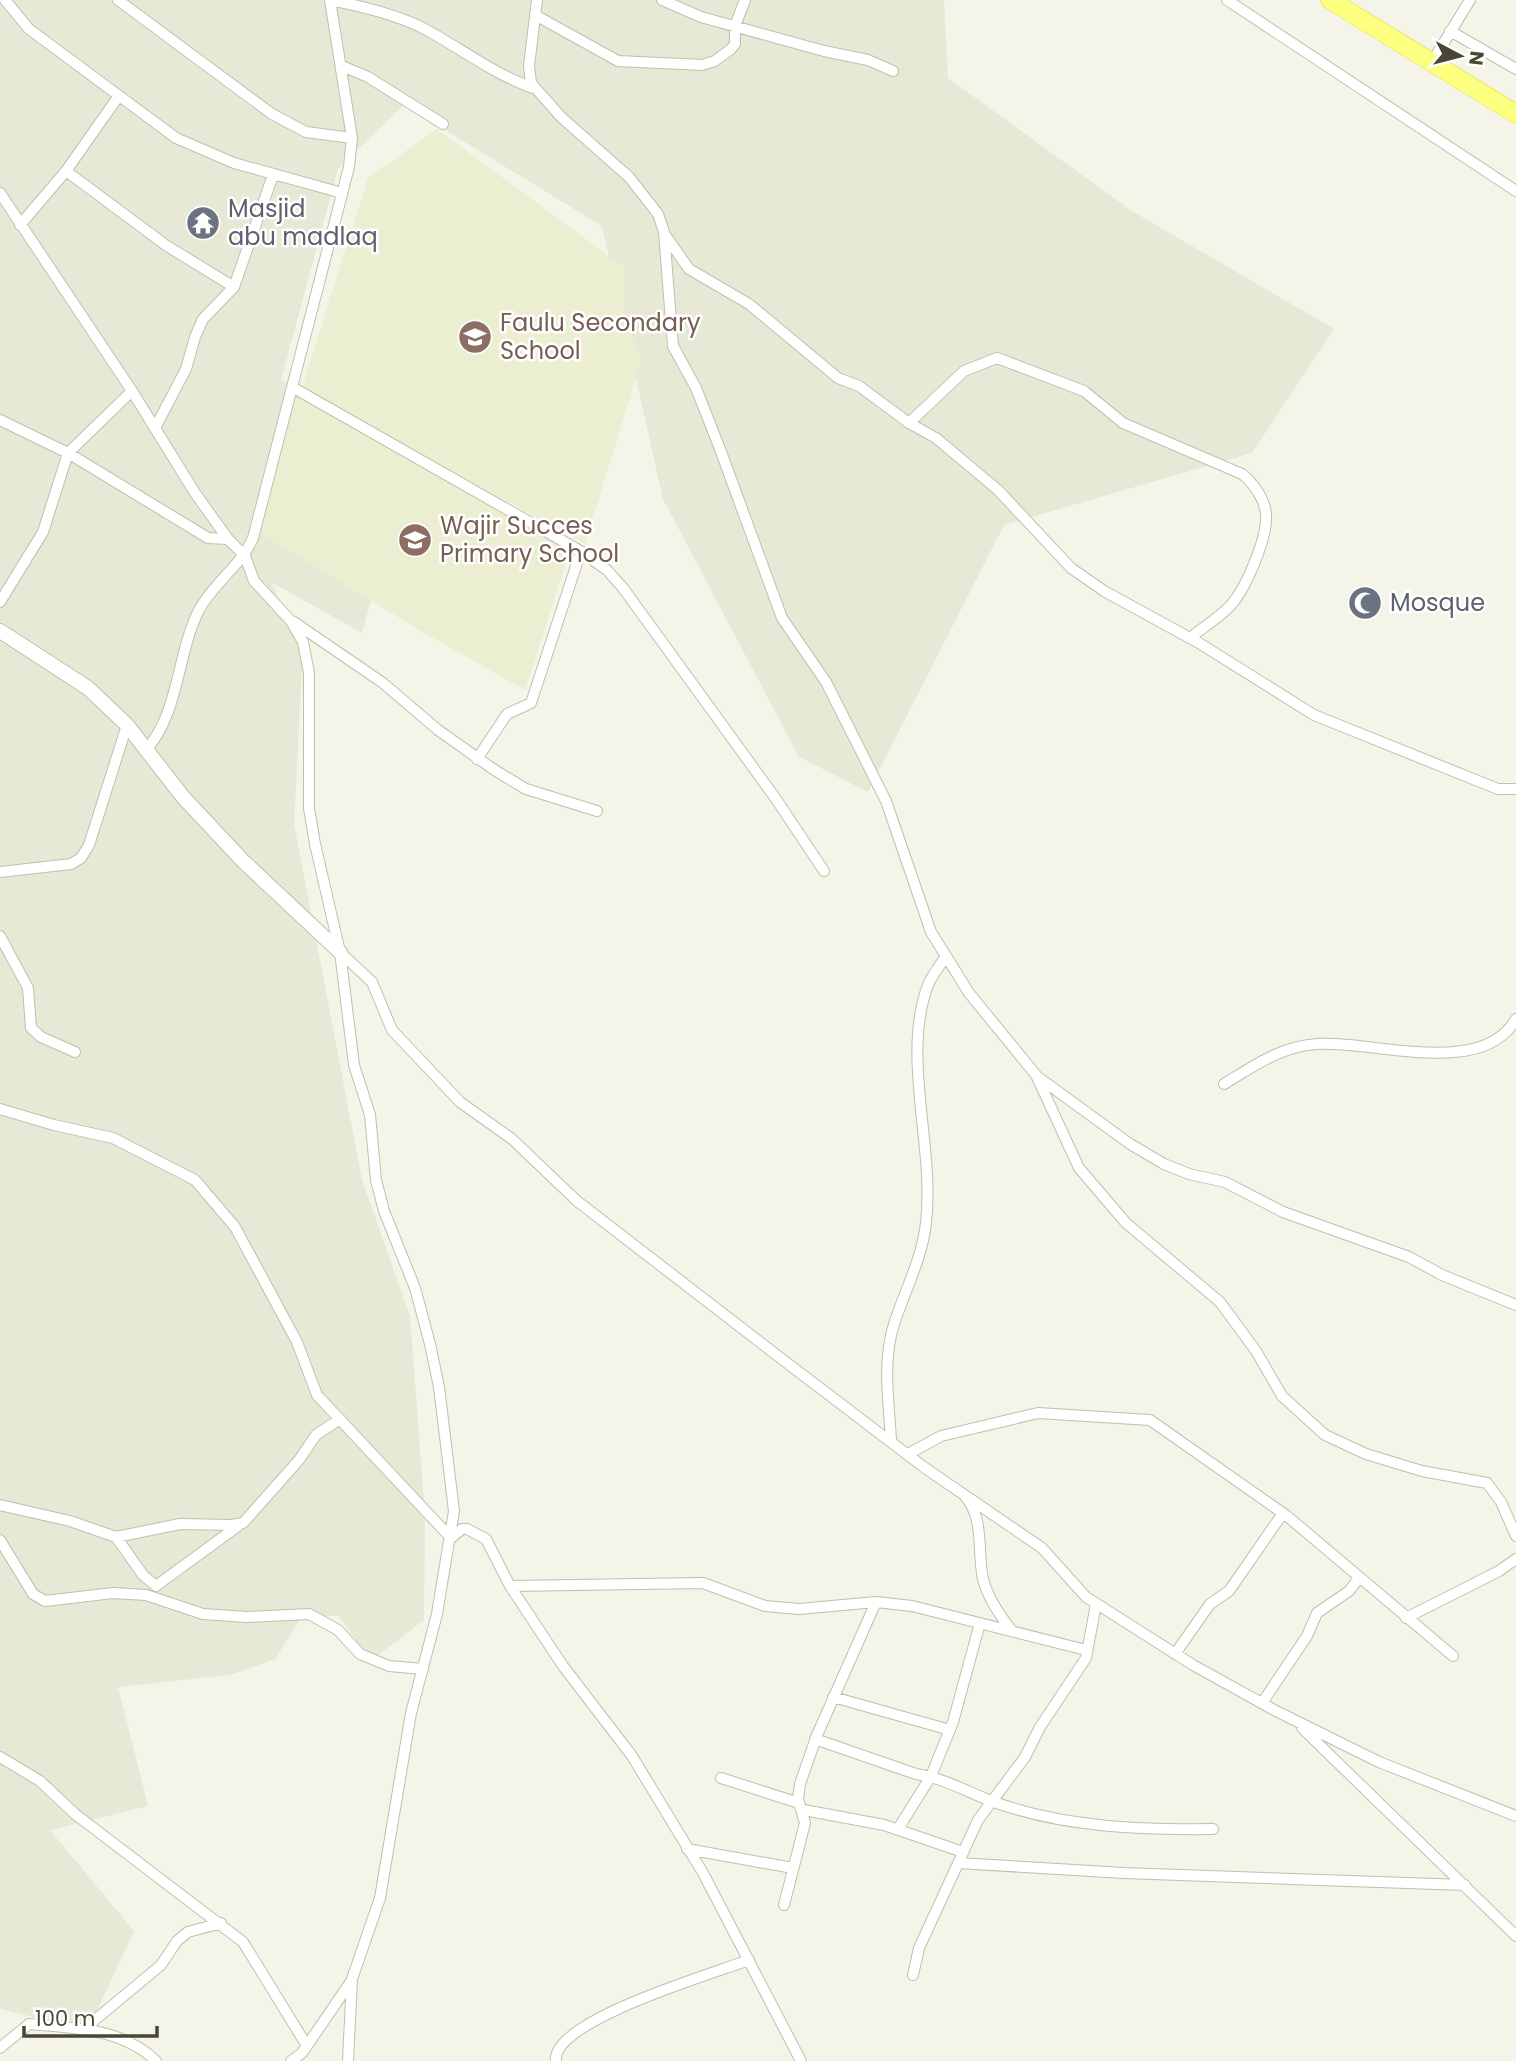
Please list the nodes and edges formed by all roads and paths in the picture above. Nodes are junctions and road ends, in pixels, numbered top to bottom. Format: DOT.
graph roads {
  1 [pos="5,0"];
  2 [pos="118,0"];
  3 [pos="330,0"];
  4 [pos="537,0"];
  5 [pos="662,0"];
  6 [pos="745,0"];
  7 [pos="1227,0"];
  8 [pos="1330,0"];
  9 [pos="1470,0"];
  10 [pos="535,15"];
  11 [pos="735,26"];
  12 [pos="1450,31"];
  13 [pos="1432,62"];
  14 [pos="342,66"];
  15 [pos="1516,69"];
  16 [pos="893,71"];
  17 [pos="534,88"];
  18 [pos="118,97"];
  19 [pos="1516,114"];
  20 [pos="443,124"];
  21 [pos="352,138"];
  22 [pos="66,171"];
  23 [pos="273,175"];
  24 [pos="1516,191"];
  25 [pos="0,193"];
  26 [pos="341,193"];
  27 [pos="20,225"];
  28 [pos="664,232"];
  29 [pos="234,287"];
  30 [pos="292,387"];
  31 [pos="132,391"];
  32 [pos="0,420"];
  33 [pos="909,423"];
  34 [pos="155,428"];
  35 [pos="68,453"];
  36 [pos="228,539"];
  37 [pos="581,551"];
  38 [pos="245,556"];
  39 [pos="0,602"];
  40 [pos="291,621"];
  41 [pos="0,631"];
  42 [pos="1190,638"];
  43 [pos="127,725"];
  44 [pos="146,750"];
  45 [pos="477,759"];
  46 [pos="1516,789"];
  47 [pos="597,811"];
  48 [pos="824,871"];
  49 [pos="0,872"];
  50 [pos="0,936"];
  51 [pos="340,952"];
  52 [pos="945,957"];
  53 [pos="1516,1019"];
  54 [pos="75,1052"];
  55 [pos="1036,1075"];
  56 [pos="1224,1084"];
  57 [pos="0,1109"];
  58 [pos="1516,1305"];
  59 [pos="340,1419"];
  60 [pos="891,1440"];
  61 [pos="908,1454"];
  62 [pos="955,1487"];
  63 [pos="0,1505"];
  64 [pos="1283,1513"];
  65 [pos="243,1523"];
  66 [pos="1516,1536"];
  67 [pos="116,1537"];
  68 [pos="451,1538"];
  69 [pos="0,1540"];
  70 [pos="1516,1559"];
  71 [pos="1359,1578"];
  72 [pos="156,1586"];
  73 [pos="510,1586"];
  74 [pos="164,1599"];
  75 [pos="876,1602"];
  76 [pos="1096,1604"];
  77 [pos="1406,1618"];
  78 [pos="980,1623"];
  79 [pos="1012,1631"];
  80 [pos="1086,1650"];
  81 [pos="1175,1654"];
  82 [pos="1453,1656"];
  83 [pos="423,1670"];
  84 [pos="833,1698"];
  85 [pos="1262,1703"];
  86 [pos="1295,1721"];
  87 [pos="950,1730"];
  88 [pos="816,1739"];
  89 [pos="0,1757"];
  90 [pos="931,1776"];
  91 [pos="721,1778"];
  92 [pos="990,1800"];
  93 [pos="802,1806"];
  94 [pos="1516,1816"];
  95 [pos="898,1829"];
  96 [pos="1213,1829"];
  97 [pos="687,1849"];
  98 [pos="961,1857"];
  99 [pos="793,1868"];
  100 [pos="1465,1885"];
  101 [pos="784,1905"];
  102 [pos="221,1923"];
  103 [pos="1516,1936"];
  104 [pos="749,1961"];
  105 [pos="914,1975"];
  106 [pos="352,1979"];
  107 [pos="84,2029"];
  108 [pos="307,2046"];
  109 [pos="0,2048"];
  110 [pos="156,2061"];
  111 [pos="291,2061"];
  112 [pos="348,2061"];
  113 [pos="556,2061"];
  114 [pos="801,2061"];
  1 -- 18 [label="street"];
  2 -- 21 [label="street"];
  3 -- 14 [label="street"];
  3 -- 17 [label="street"];
  4 -- 10 [label="street"];
  5 -- 11 [label="street"];
  6 -- 11 [label="street"];
  7 -- 24 [label="street"];
  8 -- 13 [label="highway"];
  9 -- 12 [label="street"];
  10 -- 11 [label="street"];
  10 -- 17 [label="street"];
  11 -- 16 [label="street"];
  12 -- 13 [label="street"];
  12 -- 15 [label="street"];
  13 -- 19 [label="highway"];
  14 -- 20 [label="street"];
  14 -- 21 [label="street"];
  17 -- 28 [label="street"];
  18 -- 22 [label="street"];
  18 -- 23 [label="street"];
  21 -- 26 [label="street"];
  22 -- 27 [label="street"];
  22 -- 29 [label="street"];
  23 -- 26 [label="street"];
  23 -- 29 [label="street"];
  25 -- 27 [label="street"];
  26 -- 30 [label="street"];
  27 -- 31 [label="street"];
  28 -- 33 [label="street"];
  28 -- 52 [label="street"];
  29 -- 34 [label="street"];
  30 -- 37 [label="street"];
  30 -- 38 [label="street"];
  31 -- 34 [label="street"];
  31 -- 35 [label="street"];
  32 -- 35 [label="street"];
  33 -- 42 [label="street"];
  33 -- 42 [label="street"];
  34 -- 36 [label="street"];
  35 -- 36 [label="street"];
  35 -- 39 [label="street"];
  36 -- 38 [label="street"];
  37 -- 45 [label="street"];
  37 -- 48 [label="street"];
  38 -- 40 [label="street"];
  38 -- 44 [label="street"];
  40 -- 45 [label="street"];
  40 -- 51 [label="street"];
  41 -- 43 [label="street"];
  42 -- 46 [label="street"];
  43 -- 44 [label="street"];
  43 -- 49 [label="street"];
  44 -- 51 [label="street"];
  45 -- 47 [label="street"];
  50 -- 54 [label="street"];
  51 -- 60 [label="street"];
  51 -- 68 [label="street"];
  52 -- 55 [label="street"];
  52 -- 60 [label="street"];
  53 -- 56 [label="street"];
  55 -- 58 [label="street"];
  55 -- 66 [label="street"];
  57 -- 59 [label="street"];
  59 -- 65 [label="street"];
  59 -- 68 [label="street"];
  60 -- 61 [label="street"];
  61 -- 62 [label="street"];
  61 -- 64 [label="street"];
  62 -- 76 [label="street"];
  62 -- 79 [label="street"];
  63 -- 67 [label="street"];
  64 -- 71 [label="street"];
  64 -- 81 [label="street"];
  65 -- 67 [label="street"];
  65 -- 72 [label="street"];
  67 -- 72 [label="street"];
  68 -- 73 [label="street"];
  68 -- 83 [label="street"];
  69 -- 74 [label="street"];
  70 -- 77 [label="street"];
  71 -- 77 [label="street"];
  71 -- 85 [label="street"];
  72 -- 74 [label="street"];
  73 -- 75 [label="street"];
  73 -- 97 [label="street"];
  74 -- 83 [label="street"];
  75 -- 78 [label="street"];
  75 -- 84 [label="street"];
  76 -- 80 [label="street"];
  76 -- 81 [label="street"];
  77 -- 82 [label="street"];
  78 -- 79 [label="street"];
  78 -- 87 [label="street"];
  79 -- 80 [label="street"];
  80 -- 92 [label="street"];
  81 -- 85 [label="street"];
  83 -- 106 [label="street"];
  84 -- 87 [label="street"];
  84 -- 88 [label="street"];
  85 -- 86 [label="street"];
  86 -- 94 [label="street"];
  86 -- 100 [label="street"];
  87 -- 90 [label="street"];
  88 -- 90 [label="street"];
  88 -- 93 [label="street"];
  89 -- 102 [label="street"];
  90 -- 92 [label="street"];
  90 -- 95 [label="street"];
  91 -- 93 [label="street"];
  92 -- 96 [label="street"];
  92 -- 98 [label="street"];
  93 -- 95 [label="street"];
  93 -- 99 [label="street"];
  95 -- 98 [label="street"];
  97 -- 99 [label="street"];
  97 -- 104 [label="street"];
  98 -- 100 [label="street"];
  98 -- 105 [label="street"];
  99 -- 101 [label="street"];
  100 -- 103 [label="street"];
  102 -- 107 [label="street"];
  102 -- 108 [label="street"];
  104 -- 113 [label="street"];
  104 -- 114 [label="street"];
  106 -- 108 [label="street"];
  106 -- 112 [label="street"];
  107 -- 109 [label="street"];
  107 -- 110 [label="street"];
  108 -- 111 [label="street"];
}
